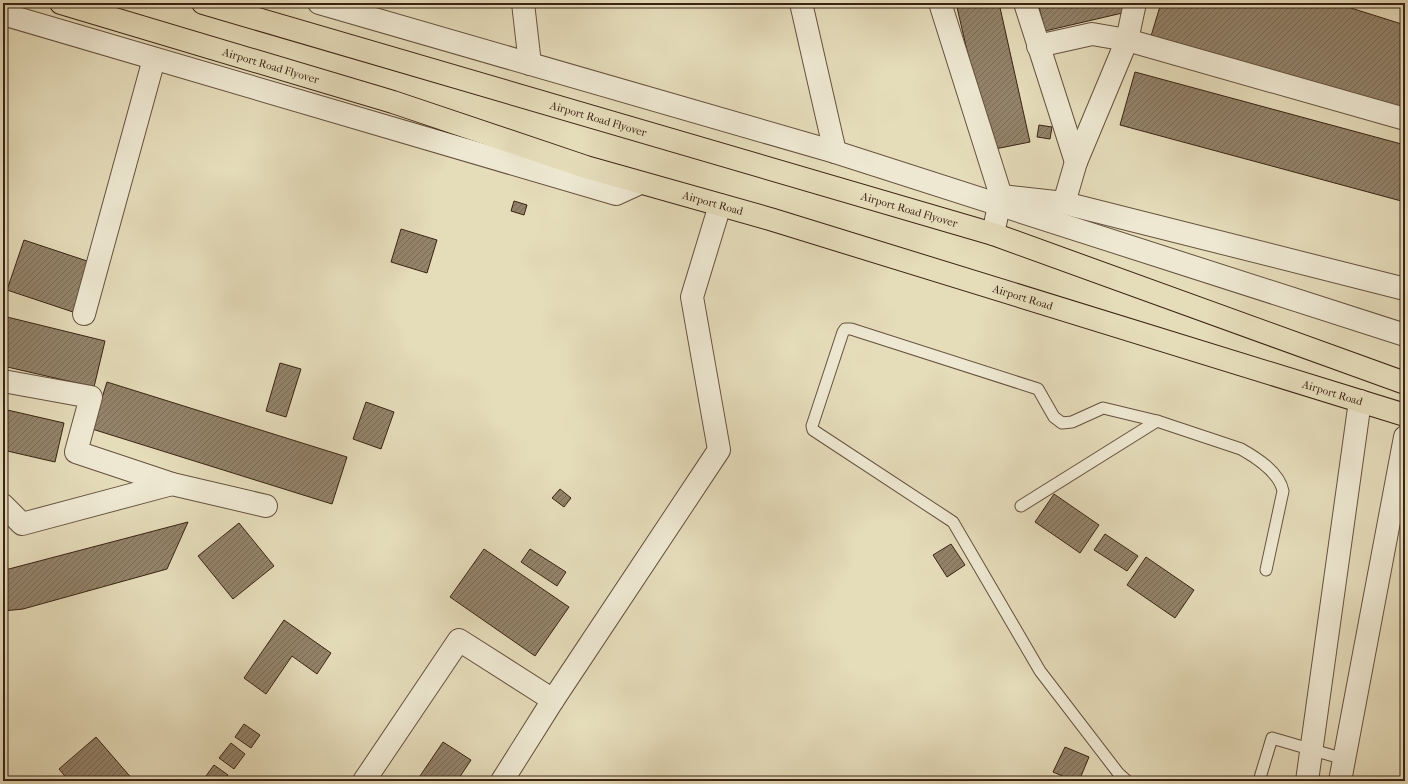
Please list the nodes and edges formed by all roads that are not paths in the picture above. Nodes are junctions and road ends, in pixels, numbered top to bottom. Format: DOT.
graph roads {
  1 [pos="61,3"];
  2 [pos="203,3"];
  3 [pos="319,3"];
  4 [pos="524,3"];
  5 [pos="801,3"];
  6 [pos="940,3"];
  7 [pos="1025,3"];
  8 [pos="1135,3"];
  9 [pos="3,14"];
  10 [pos="1127,40"];
  11 [pos="1038,46"];
  12 [pos="154,59"];
  13 [pos="530,64"];
  14 [pos="1405,119"];
  15 [pos="835,152"];
  16 [pos="1076,162"];
  17 [pos="640,183"];
  18 [pos="1001,200"];
  19 [pos="1064,203"];
  20 [pos="720,205"];
  21 [pos="993,234"];
  22 [pos="1405,289"];
  23 [pos="84,314"];
  24 [pos="1405,335"];
  25 [pos="3,381"];
  26 [pos="1405,383"];
  27 [pos="1360,401"];
  28 [pos="1405,415"];
  29 [pos="1157,421"];
  30 [pos="1405,437"];
  31 [pos="172,484"];
  32 [pos="3,505"];
  33 [pos="266,506"];
  34 [pos="1021,506"];
  35 [pos="1266,570"];
  36 [pos="553,700"];
  37 [pos="1312,750"];
  38 [pos="1344,760"];
  39 [pos="364,781"];
  40 [pos="502,781"];
  41 [pos="1127,781"];
  42 [pos="1259,781"];
  43 [pos="1307,781"];
  44 [pos="1340,781"];
  1 -- 17 [label="main road, Airport Road Flyover"];
  2 -- 21 [label="main road, Airport Road Flyover"];
  3 -- 13 [label="street"];
  4 -- 13 [label="street"];
  5 -- 15 [label="street"];
  6 -- 18 [label="street"];
  7 -- 11 [label="street"];
  8 -- 10 [label="street"];
  9 -- 12 [label="street"];
  10 -- 11 [label="street"];
  10 -- 14 [label="street"];
  10 -- 16 [label="street"];
  11 -- 16 [label="street"];
  12 -- 17 [label="street"];
  12 -- 23 [label="street"];
  13 -- 15 [label="street"];
  15 -- 18 [label="street"];
  16 -- 19 [label="street"];
  17 -- 20 [label="main road, Airport Road"];
  18 -- 19 [label="street"];
  18 -- 21 [label="street"];
  18 -- 24 [label="street"];
  19 -- 22 [label="street"];
  20 -- 27 [label="main road, Airport Road"];
  20 -- 36 [label="street"];
  21 -- 26 [label="main road, Airport Road Flyover"];
  25 -- 31 [label="street"];
  27 -- 28 [label="main road, Airport Road"];
  27 -- 37 [label="street"];
  29 -- 34 [label="lane"];
  29 -- 35 [label="lane"];
  29 -- 41 [label="lane"];
  30 -- 38 [label="street"];
  31 -- 32 [label="street"];
  31 -- 33 [label="street"];
  36 -- 39 [label="street"];
  36 -- 40 [label="street"];
  37 -- 38 [label="lane"];
  37 -- 42 [label="lane"];
  37 -- 43 [label="street"];
  38 -- 44 [label="street"];
}
